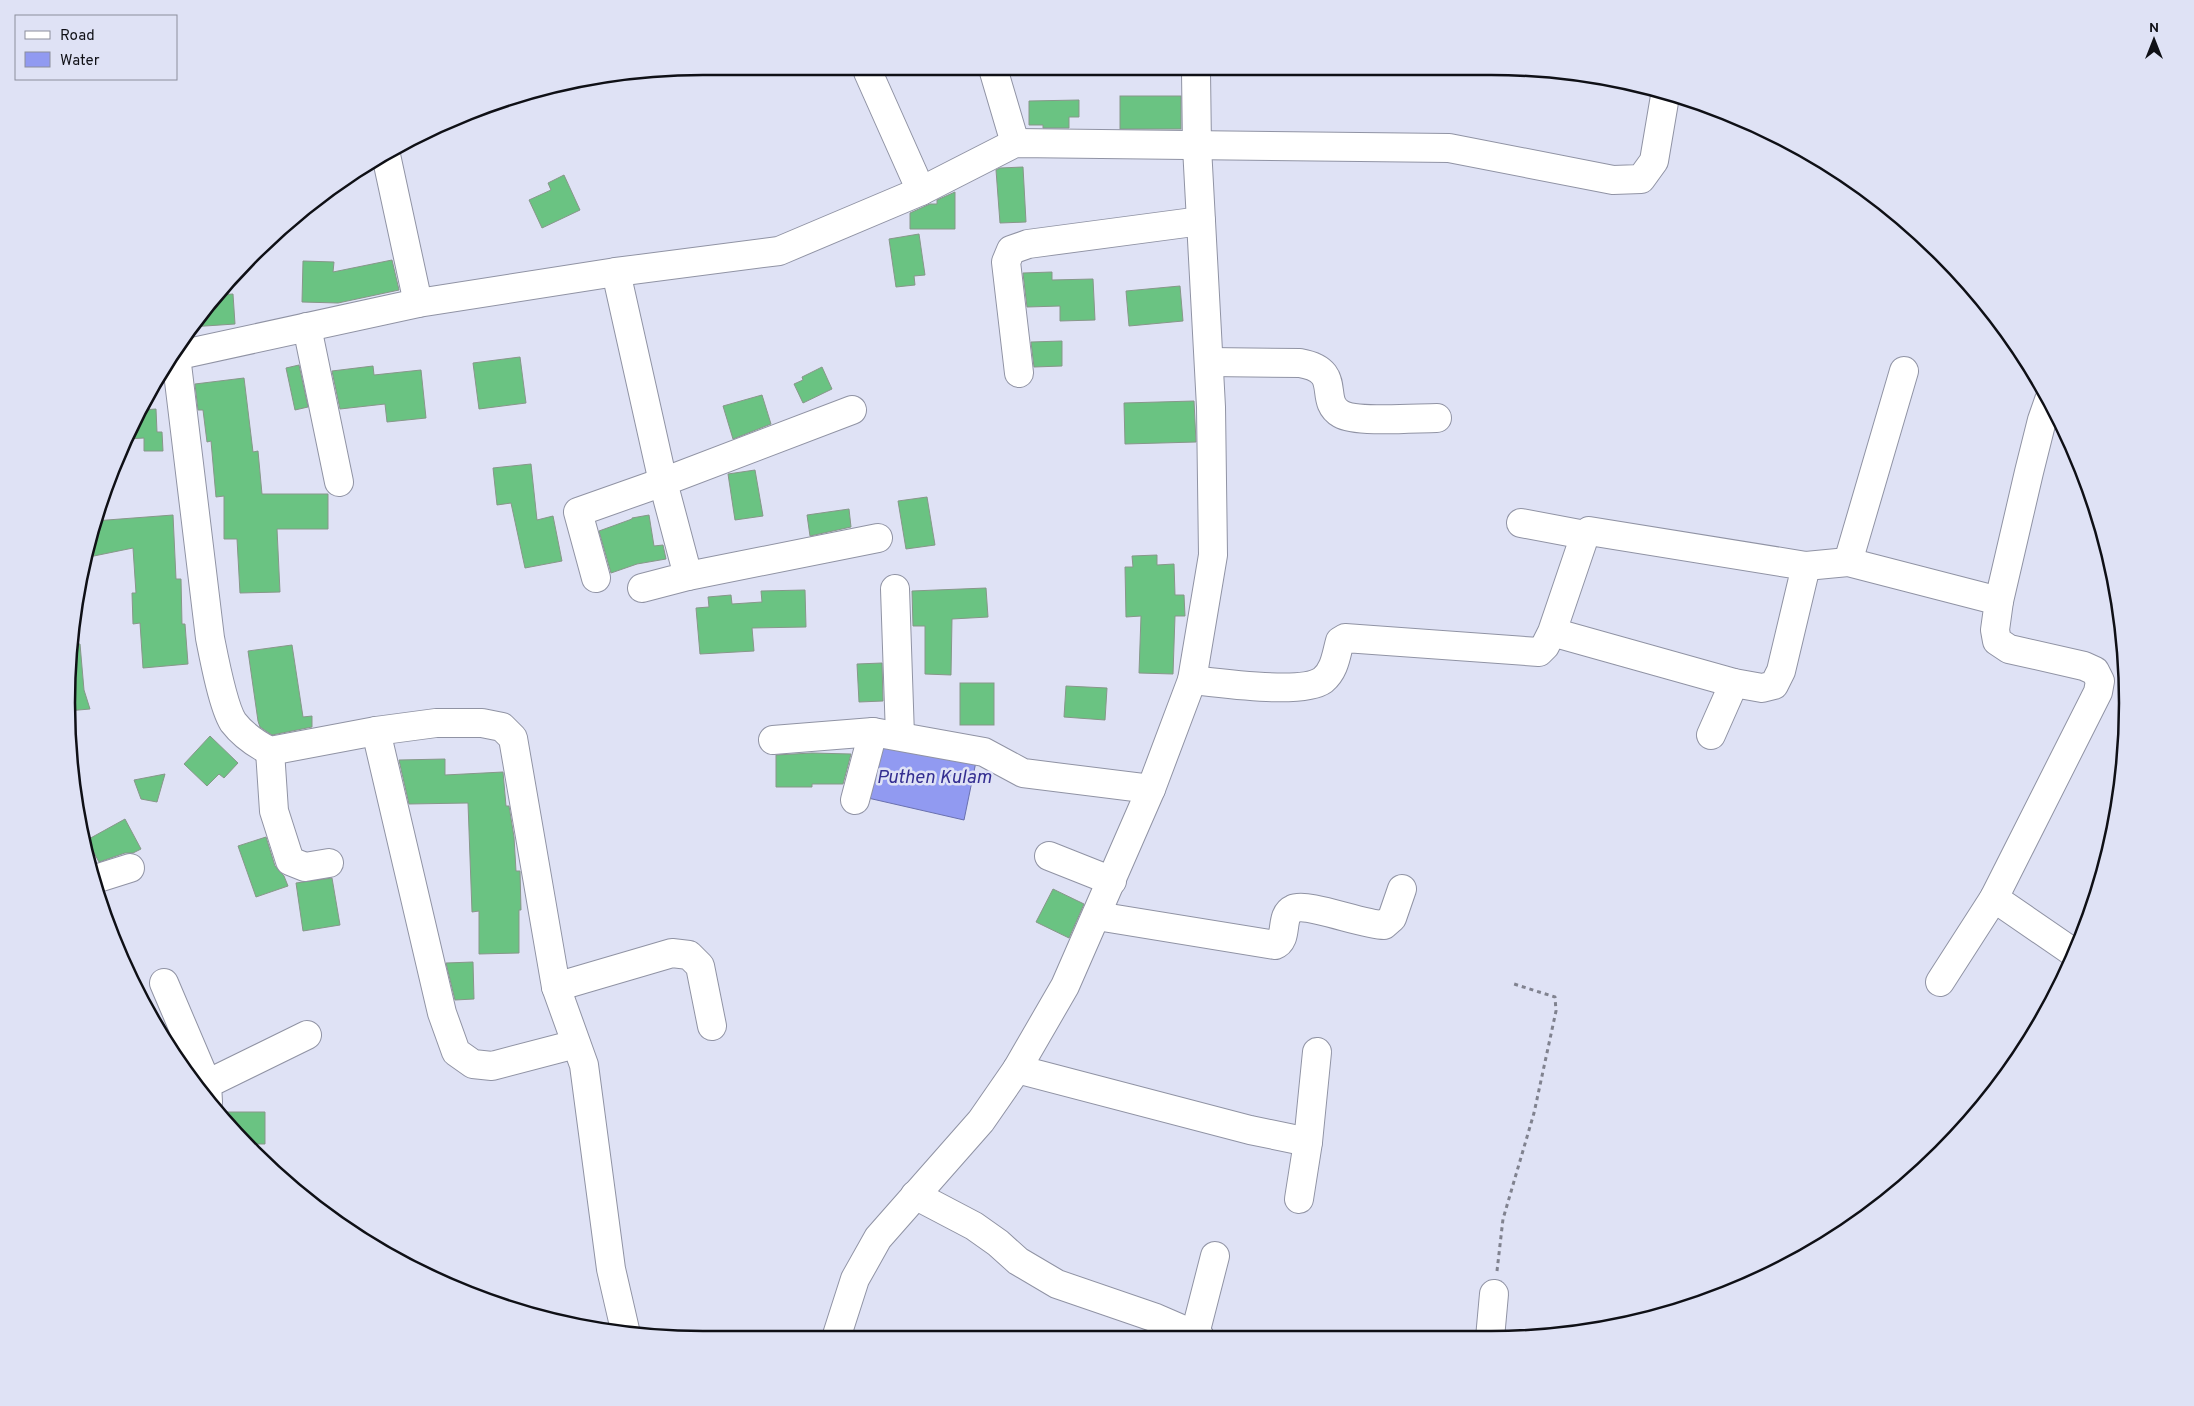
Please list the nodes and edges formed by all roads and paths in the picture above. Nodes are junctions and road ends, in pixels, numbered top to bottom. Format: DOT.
graph roads {
  1 [pos="869,75"];
  2 [pos="995,75"];
  3 [pos="1196,75"];
  4 [pos="1664,99"];
  5 [pos="1015,143"];
  6 [pos="1196,147"];
  7 [pos="387,160"];
  8 [pos="921,191"];
  9 [pos="1201,222"];
  10 [pos="616,272"];
  11 [pos="418,303"];
  12 [pos="307,327"];
  13 [pos="181,354"];
  14 [pos="1209,362"];
  15 [pos="174,365"];
  16 [pos="1904,371"];
  17 [pos="1019,373"];
  18 [pos="2046,409"];
  19 [pos="852,410"];
  20 [pos="1437,418"];
  21 [pos="339,482"];
  22 [pos="663,482"];
  23 [pos="1521,523"];
  24 [pos="1585,534"];
  25 [pos="878,538"];
  26 [pos="1848,562"];
  27 [pos="1806,566"];
  28 [pos="688,576"];
  29 [pos="596,578"];
  30 [pos="642,588"];
  31 [pos="895,589"];
  32 [pos="2000,601"];
  33 [pos="1552,632"];
  34 [pos="1192,680"];
  35 [pos="1734,683"];
  36 [pos="376,731"];
  37 [pos="873,732"];
  38 [pos="1711,735"];
  39 [pos="900,736"];
  40 [pos="773,740"];
  41 [pos="270,751"];
  42 [pos="1151,788"];
  43 [pos="855,800"];
  44 [pos="1049,856"];
  45 [pos="329,863"];
  46 [pos="130,868"];
  47 [pos="100,878"];
  48 [pos="1112,880"];
  49 [pos="1402,889"];
  50 [pos="1994,898"];
  51 [pos="1097,916"];
  52 [pos="2068,949"];
  53 [pos="1940,982"];
  54 [pos="164,983"];
  55 [pos="1514,984"];
  56 [pos="556,987"];
  57 [pos="712,1026"];
  58 [pos="307,1035"];
  59 [pos="576,1044"];
  60 [pos="1317,1052"];
  61 [pos="1017,1069"];
  62 [pos="205,1084"];
  63 [pos="210,1092"];
  64 [pos="1308,1142"];
  65 [pos="915,1195"];
  66 [pos="1299,1199"];
  67 [pos="1215,1256"];
  68 [pos="1494,1294"];
  69 [pos="624,1326"];
  70 [pos="838,1331"];
  71 [pos="1188,1331"];
  72 [pos="1199,1331"];
  73 [pos="1491,1331"];
  1 -- 8 [label="street"];
  2 -- 5 [label="street"];
  3 -- 6 [label="street"];
  4 -- 6 [label="street"];
  5 -- 6 [label="street"];
  5 -- 8 [label="street"];
  6 -- 9 [label="street"];
  7 -- 11 [label="street"];
  8 -- 10 [label="street"];
  9 -- 14 [label="street"];
  9 -- 17 [label="street"];
  10 -- 11 [label="street"];
  10 -- 22 [label="street"];
  11 -- 12 [label="street"];
  12 -- 13 [label="street"];
  12 -- 21 [label="street"];
  14 -- 20 [label="street"];
  14 -- 34 [label="street"];
  15 -- 41 [label="street"];
  16 -- 26 [label="street"];
  18 -- 32 [label="street"];
  19 -- 22 [label="street"];
  22 -- 28 [label="street"];
  22 -- 29 [label="street"];
  23 -- 24 [label="street"];
  24 -- 27 [label="street"];
  24 -- 33 [label="street"];
  25 -- 28 [label="street"];
  26 -- 27 [label="street"];
  26 -- 32 [label="street"];
  27 -- 35 [label="street"];
  28 -- 30 [label="street"];
  31 -- 39 [label="street"];
  32 -- 50 [label="street"];
  33 -- 34 [label="street"];
  33 -- 35 [label="street"];
  34 -- 42 [label="street"];
  35 -- 38 [label="street"];
  36 -- 41 [label="street"];
  36 -- 56 [label="street"];
  36 -- 59 [label="street"];
  37 -- 39 [label="street"];
  37 -- 40 [label="street"];
  37 -- 43 [label="street"];
  39 -- 42 [label="street"];
  41 -- 45 [label="street"];
  42 -- 48 [label="street"];
  44 -- 48 [label="street"];
  46 -- 47 [label="street"];
  48 -- 51 [label="street"];
  49 -- 51 [label="street"];
  50 -- 52 [label="street"];
  50 -- 53 [label="street"];
  51 -- 61 [label="street"];
  54 -- 62 [label="street"];
  55 -- 68 [label="path"];
  56 -- 57 [label="street"];
  56 -- 59 [label="street"];
  58 -- 63 [label="street"];
  59 -- 69 [label="street"];
  60 -- 64 [label="street"];
  61 -- 64 [label="street"];
  61 -- 65 [label="street"];
  64 -- 66 [label="street"];
  65 -- 70 [label="street"];
  65 -- 71 [label="street"];
  67 -- 72 [label="street"];
  68 -- 73 [label="street"];
}
